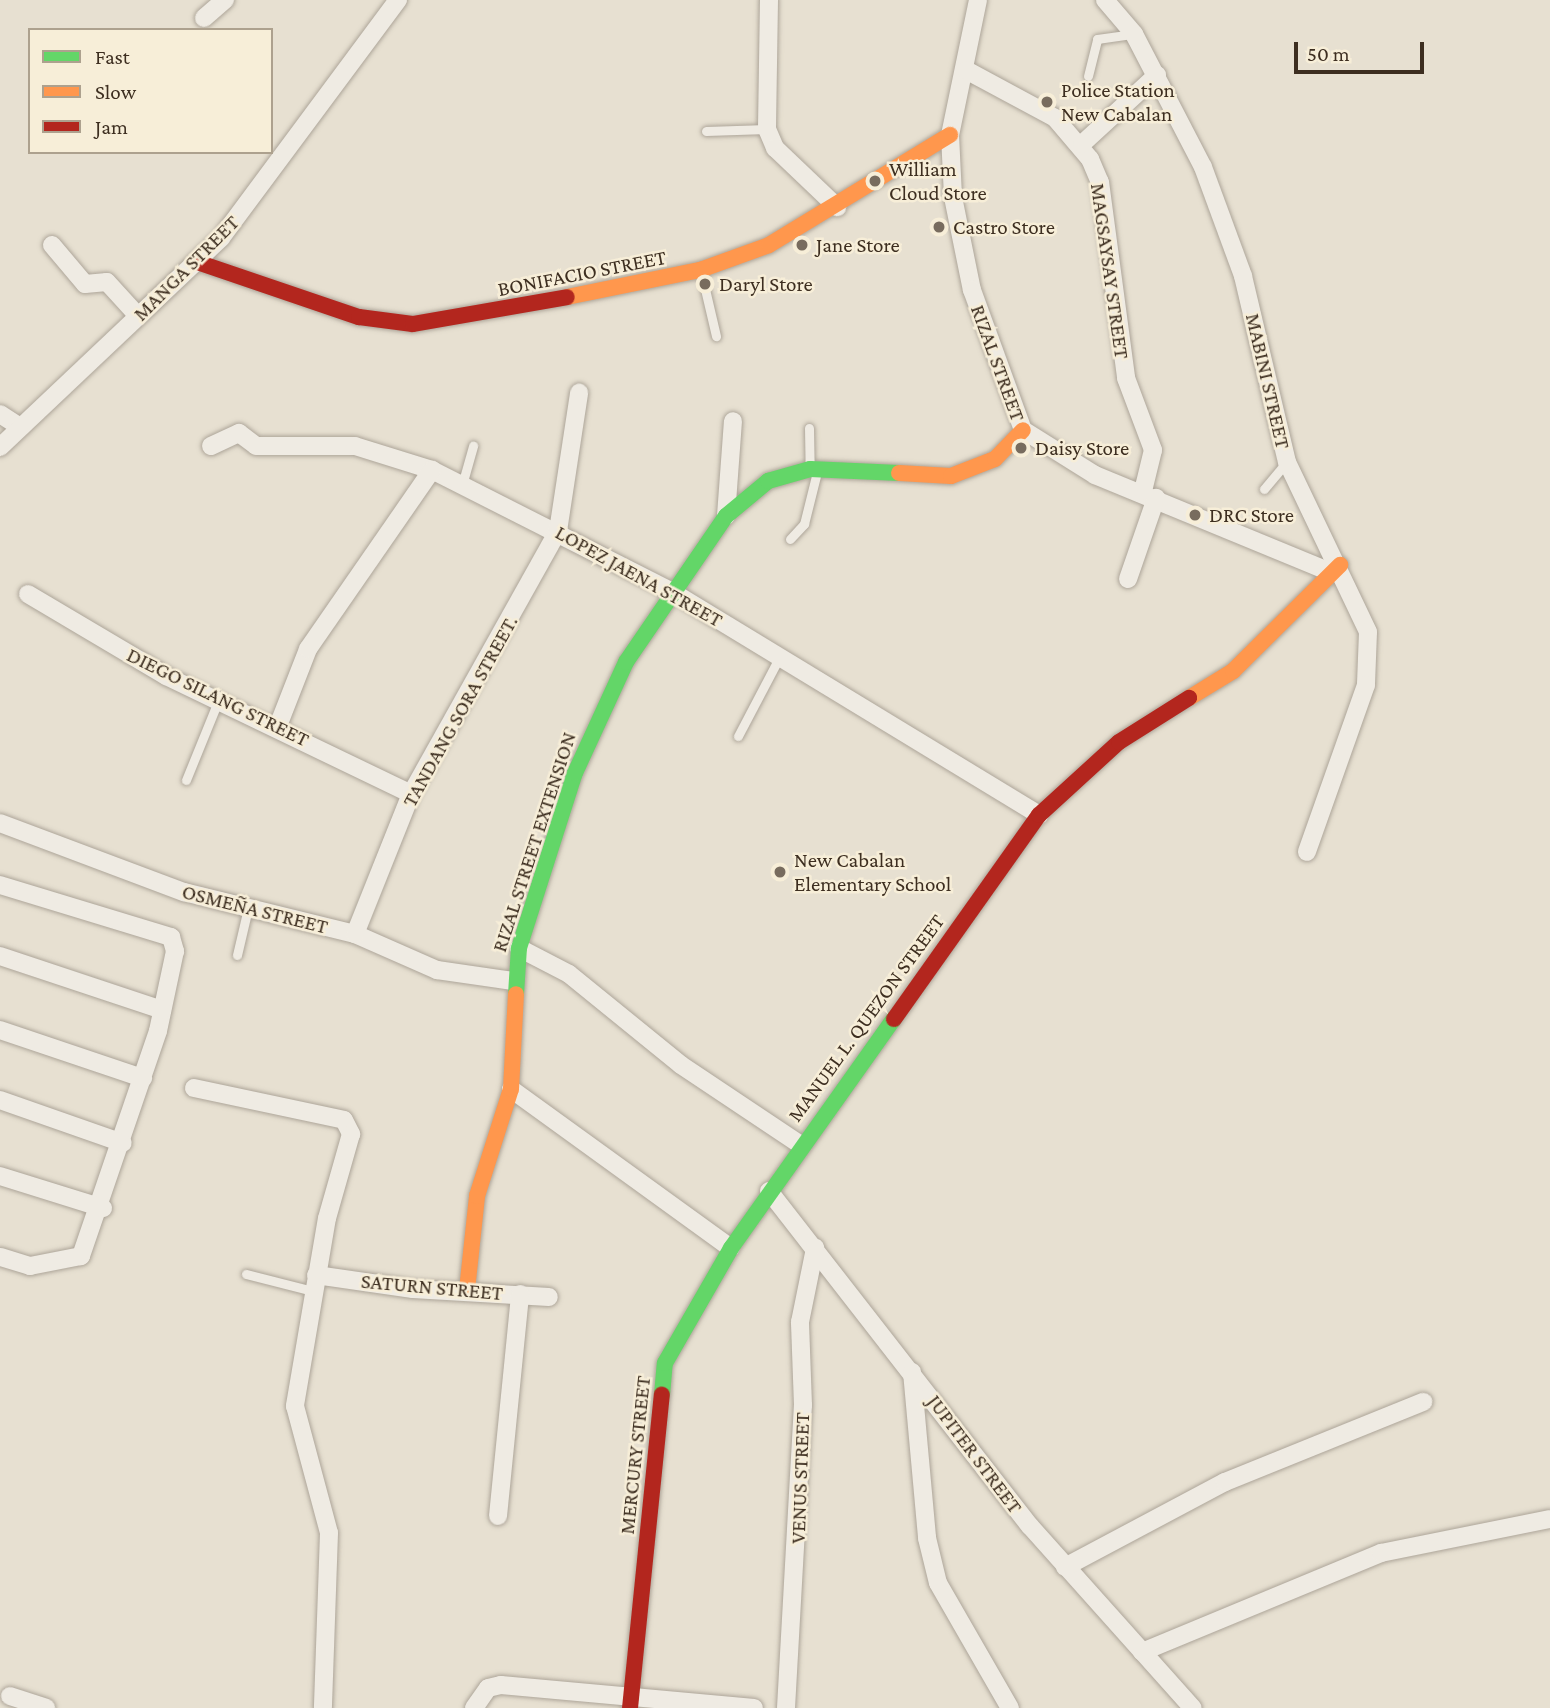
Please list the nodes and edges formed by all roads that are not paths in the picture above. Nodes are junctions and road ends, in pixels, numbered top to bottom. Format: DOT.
graph roads {
  1 [pos="225,0"];
  2 [pos="769,0"];
  3 [pos="978,0"];
  4 [pos="1105,0"];
  5 [pos="389,4"];
  6 [pos="204,18"];
  7 [pos="1134,34"];
  8 [pos="966,70"];
  9 [pos="1157,75"];
  10 [pos="1088,76"];
  11 [pos="767,130"];
  12 [pos="706,131"];
  13 [pos="950,135"];
  14 [pos="1082,144"];
  15 [pos="837,207"];
  16 [pos="52,245"];
  17 [pos="197,262"];
  18 [pos="700,270"];
  19 [pos="138,316"];
  20 [pos="716,336"];
  21 [pos="579,393"];
  22 [pos="0,414"];
  23 [pos="733,421"];
  24 [pos="17,425"];
  25 [pos="809,428"];
  26 [pos="1023,430"];
  27 [pos="211,446"];
  28 [pos="473,446"];
  29 [pos="0,447"];
  30 [pos="1287,462"];
  31 [pos="432,470"];
  32 [pos="814,470"];
  33 [pos="462,485"];
  34 [pos="1264,489"];
  35 [pos="1149,495"];
  36 [pos="726,516"];
  37 [pos="558,531"];
  38 [pos="790,539"];
  39 [pos="1337,569"];
  40 [pos="1128,579"];
  41 [pos="671,592"];
  42 [pos="28,594"];
  43 [pos="780,654"];
  44 [pos="218,701"];
  45 [pos="278,726"];
  46 [pos="738,736"];
  47 [pos="186,780"];
  48 [pos="411,794"];
  49 [pos="1039,815"];
  50 [pos="0,823"];
  51 [pos="1307,852"];
  52 [pos="0,885"];
  53 [pos="248,908"];
  54 [pos="355,934"];
  55 [pos="519,948"];
  56 [pos="237,955"];
  57 [pos="0,956"];
  58 [pos="513,981"];
  59 [pos="162,1010"];
  60 [pos="0,1030"];
  61 [pos="143,1078"];
  62 [pos="194,1088"];
  63 [pos="511,1088"];
  64 [pos="0,1100"];
  65 [pos="123,1143"];
  66 [pos="801,1145"];
  67 [pos="0,1176"];
  68 [pos="769,1191"];
  69 [pos="103,1208"];
  70 [pos="731,1248"];
  71 [pos="815,1248"];
  72 [pos="0,1257"];
  73 [pos="246,1274"];
  74 [pos="315,1283"];
  75 [pos="467,1290"];
  76 [pos="520,1294"];
  77 [pos="549,1297"];
  78 [pos="912,1372"];
  79 [pos="1423,1402"];
  80 [pos="498,1516"];
  81 [pos="1550,1519"];
  82 [pos="1065,1567"];
  83 [pos="1142,1652"];
  84 [pos="10,1696"];
  85 [pos="631,1700"];
  86 [pos="46,1708"];
  87 [pos="323,1708"];
  88 [pos="474,1708"];
  89 [pos="754,1708"];
  90 [pos="786,1708"];
  91 [pos="1010,1708"];
  92 [pos="1193,1708"];
  1 -- 6 [label="street"];
  2 -- 11 [label="street"];
  3 -- 8 [label="street, RIZAL STREET"];
  4 -- 7 [label="street, MABINI STREET"];
  5 -- 17 [label="street, MANGA STREET"];
  7 -- 9 [label="street, MABINI STREET"];
  7 -- 10 [label="lane"];
  8 -- 13 [label="street, RIZAL STREET"];
  8 -- 14 [label="street, MAGSAYSAY STREET"];
  9 -- 14 [label="street"];
  9 -- 30 [label="street, MABINI STREET"];
  11 -- 12 [label="lane"];
  11 -- 15 [label="street"];
  13 -- 15 [label="street, BONIFACIO STREET"];
  13 -- 26 [label="street, RIZAL STREET"];
  14 -- 35 [label="street, MAGSAYSAY STREET"];
  15 -- 18 [label="street, BONIFACIO STREET"];
  16 -- 19 [label="street"];
  17 -- 18 [label="street, BONIFACIO STREET"];
  17 -- 19 [label="street, MANGA STREET"];
  18 -- 20 [label="lane"];
  19 -- 24 [label="street, MANGA STREET"];
  21 -- 37 [label="street"];
  22 -- 24 [label="street"];
  23 -- 36 [label="street"];
  24 -- 29 [label="street, MANGA STREET"];
  25 -- 32 [label="lane"];
  26 -- 32 [label="street, RIZAL STREET EXTENSION"];
  26 -- 35 [label="street, RIZAL STREET"];
  27 -- 31 [label="street, LOPEZ JAENA STREET"];
  28 -- 33 [label="lane"];
  30 -- 34 [label="lane"];
  30 -- 39 [label="street, MABINI STREET"];
  31 -- 33 [label="street, LOPEZ JAENA STREET"];
  31 -- 45 [label="street"];
  32 -- 36 [label="street, RIZAL STREET EXTENSION"];
  32 -- 38 [label="lane"];
  33 -- 37 [label="street, LOPEZ JAENA STREET"];
  35 -- 39 [label="street, RIZAL STREET"];
  35 -- 40 [label="street, MAGSAYSAY STREET"];
  36 -- 41 [label="street, RIZAL STREET EXTENSION"];
  37 -- 41 [label="street, LOPEZ JAENA STREET"];
  37 -- 48 [label="street, TANDANG SORA STREET."];
  39 -- 49 [label="street, MANUEL L. QUEZON STREET"];
  39 -- 51 [label="street, MABINI STREET"];
  41 -- 43 [label="street, LOPEZ JAENA STREET"];
  41 -- 55 [label="street, RIZAL STREET EXTENSION"];
  42 -- 44 [label="street, DIEGO SILANG STREET"];
  43 -- 46 [label="lane"];
  43 -- 49 [label="street, LOPEZ JAENA STREET"];
  44 -- 45 [label="street, DIEGO SILANG STREET"];
  44 -- 47 [label="lane"];
  45 -- 48 [label="street, DIEGO SILANG STREET"];
  48 -- 54 [label="street, TANDANG SORA STREET."];
  49 -- 66 [label="street, MANUEL L. QUEZON STREET"];
  50 -- 53 [label="street, OSMEÑA STREET"];
  52 -- 59 [label="street"];
  53 -- 54 [label="street, OSMEÑA STREET"];
  53 -- 56 [label="lane"];
  54 -- 58 [label="street, OSMEÑA STREET"];
  55 -- 58 [label="street, RIZAL STREET EXTENSION"];
  55 -- 66 [label="street"];
  57 -- 59 [label="street"];
  58 -- 63 [label="street, RIZAL STREET EXTENSION"];
  59 -- 61 [label="street"];
  60 -- 61 [label="street"];
  61 -- 65 [label="street"];
  62 -- 74 [label="street"];
  63 -- 70 [label="street"];
  63 -- 75 [label="street, RIZAL STREET EXTENSION"];
  64 -- 65 [label="street"];
  65 -- 69 [label="street"];
  66 -- 68 [label="street, MANUEL L. QUEZON STREET"];
  67 -- 69 [label="street"];
  68 -- 70 [label="street, MERCURY STREET"];
  68 -- 71 [label="street, JUPITER STREET"];
  69 -- 72 [label="street"];
  70 -- 85 [label="street, MERCURY STREET"];
  71 -- 78 [label="street, JUPITER STREET"];
  71 -- 90 [label="street, VENUS STREET"];
  73 -- 74 [label="lane"];
  74 -- 75 [label="street, SATURN STREET"];
  74 -- 87 [label="street"];
  75 -- 76 [label="street, SATURN STREET"];
  76 -- 77 [label="street, SATURN STREET"];
  76 -- 80 [label="street"];
  78 -- 82 [label="street, JUPITER STREET"];
  78 -- 91 [label="street"];
  79 -- 82 [label="street"];
  81 -- 83 [label="street"];
  82 -- 83 [label="street, JUPITER STREET"];
  83 -- 92 [label="street, JUPITER STREET"];
  84 -- 86 [label="street"];
  85 -- 88 [label="street"];
  85 -- 89 [label="street"];
}
